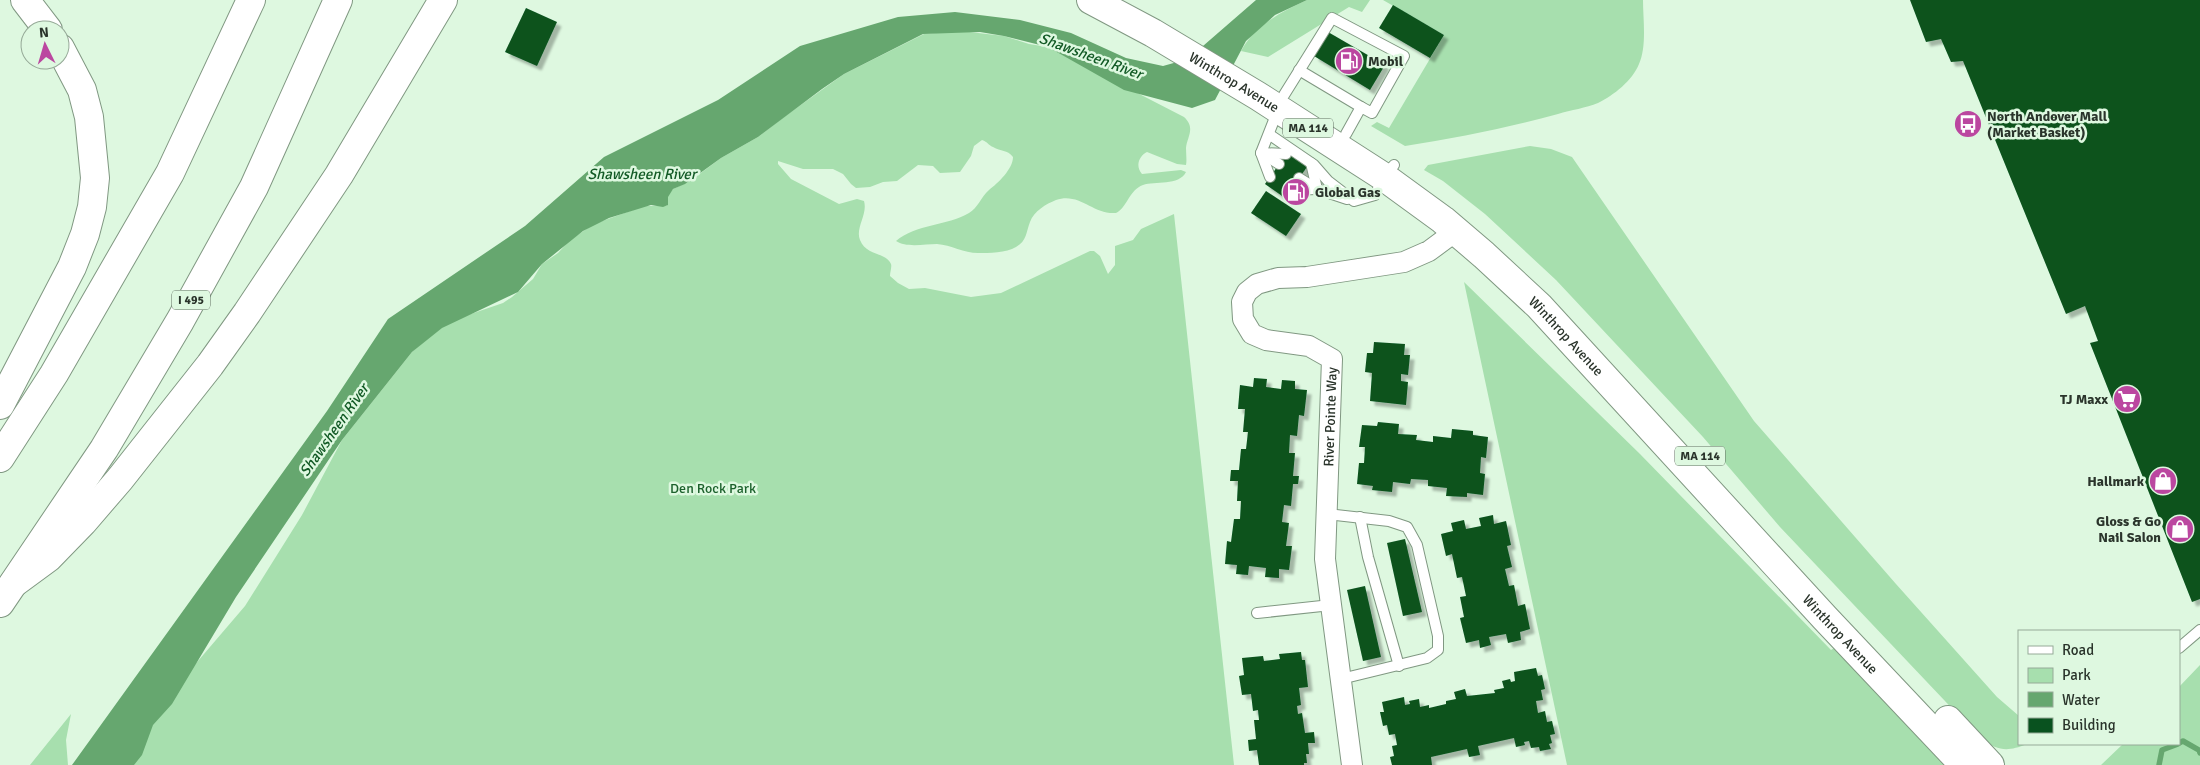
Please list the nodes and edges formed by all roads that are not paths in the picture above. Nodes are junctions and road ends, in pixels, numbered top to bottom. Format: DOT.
graph roads {
  1 [pos="25,0"];
  2 [pos="251,0"];
  3 [pos="338,0"];
  4 [pos="443,0"];
  5 [pos="1091,0"];
  6 [pos="1131,0"];
  7 [pos="40,20"];
  8 [pos="1191,46"];
  9 [pos="70,67"];
  10 [pos="1299,70"];
  11 [pos="1281,102"];
  12 [pos="1361,107"];
  13 [pos="1270,135"];
  14 [pos="1341,140"];
  15 [pos="1261,153"];
  16 [pos="1286,154"];
  17 [pos="1279,164"];
  18 [pos="1305,170"];
  19 [pos="1389,171"];
  20 [pos="1270,177"];
  21 [pos="1291,190"];
  22 [pos="1317,190"];
  23 [pos="1354,201"];
  24 [pos="1462,225"];
  25 [pos="0,405"];
  26 [pos="0,458"];
  27 [pos="1327,514"];
  28 [pos="1360,517"];
  29 [pos="7,593"];
  30 [pos="1331,605"];
  31 [pos="1257,613"];
  32 [pos="2200,630"];
  33 [pos="2180,647"];
  34 [pos="1399,666"];
  35 [pos="1341,679"];
  36 [pos="1352,765"];
  37 [pos="1964,765"];
  38 [pos="1990,765"];
  1 -- 7 [label="highway"];
  2 -- 26 [label="highway"];
  3 -- 29 [label="highway, I 495"];
  4 -- 29 [label="highway"];
  5 -- 8 [label="highway, Winthrop Avenue / MA 114"];
  6 -- 8 [label="highway, Winthrop Avenue / MA 114"];
  8 -- 11 [label="highway, Winthrop Avenue / MA 114"];
  9 -- 25 [label="highway"];
  10 -- 11 [label="lane"];
  10 -- 12 [label="lane"];
  10 -- 12 [label="lane"];
  11 -- 13 [label="lane"];
  11 -- 14 [label="highway, Winthrop Avenue / MA 114"];
  12 -- 14 [label="lane"];
  13 -- 15 [label="lane"];
  13 -- 18 [label="lane"];
  14 -- 19 [label="highway, Winthrop Avenue / MA 114"];
  15 -- 16 [label="lane"];
  15 -- 17 [label="lane"];
  15 -- 20 [label="lane"];
  18 -- 22 [label="lane"];
  18 -- 22 [label="lane"];
  18 -- 23 [label="lane"];
  19 -- 23 [label="lane"];
  19 -- 24 [label="highway, Winthrop Avenue / MA 114"];
  21 -- 22 [label="lane"];
  22 -- 23 [label="lane"];
  24 -- 27 [label="street, River Pointe Way"];
  24 -- 37 [label="highway, Winthrop Avenue / MA 114"];
  24 -- 38 [label="highway, Winthrop Avenue / MA 114"];
  27 -- 28 [label="lane"];
  27 -- 30 [label="street, River Pointe Way"];
  28 -- 34 [label="lane"];
  28 -- 34 [label="lane"];
  30 -- 31 [label="lane"];
  30 -- 35 [label="street, River Pointe Way"];
  32 -- 33 [label="lane"];
  34 -- 35 [label="lane"];
  35 -- 36 [label="street, River Pointe Way"];
}
